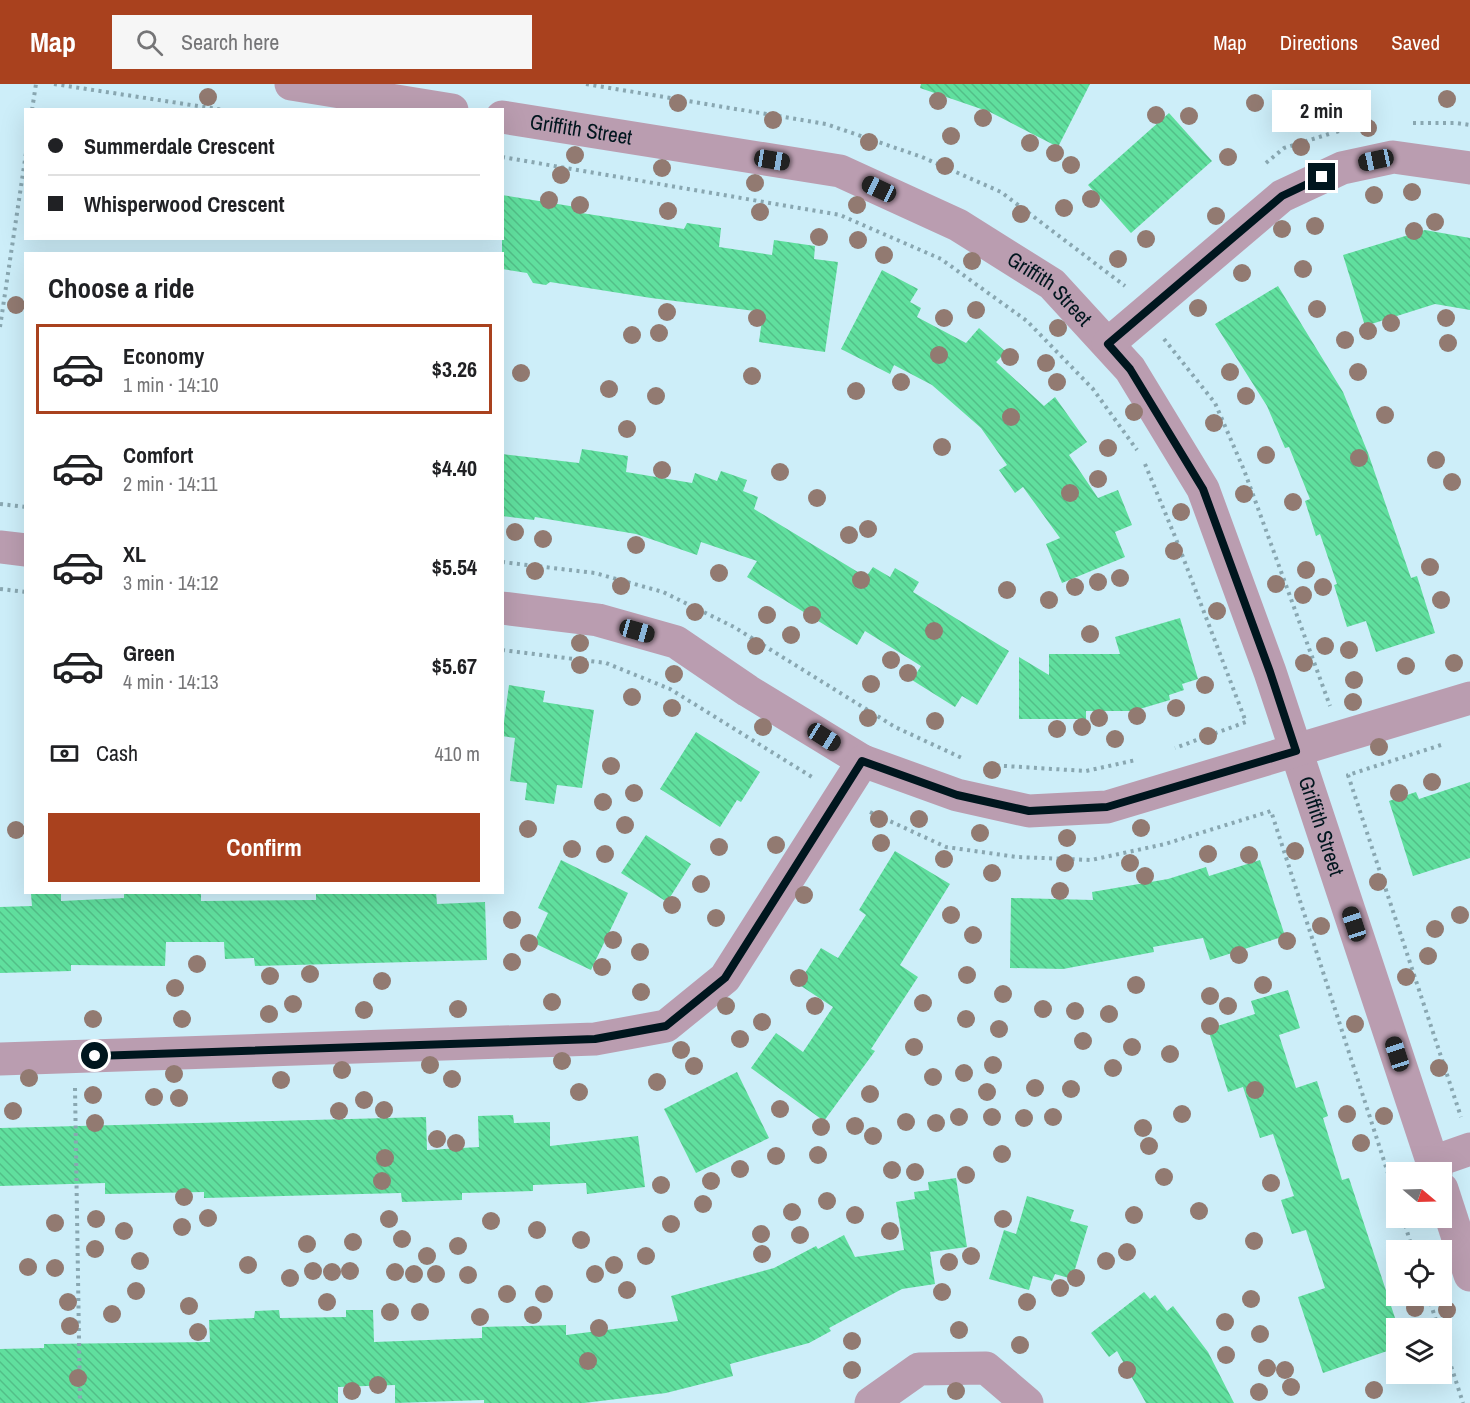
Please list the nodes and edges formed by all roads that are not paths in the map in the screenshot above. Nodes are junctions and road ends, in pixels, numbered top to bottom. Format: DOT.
graph roads {
  1 [pos="291,84"];
  2 [pos="440,108"];
  3 [pos="504,117"];
  4 [pos="1470,168"];
  5 [pos="1108,344"];
  6 [pos="0,547"];
  7 [pos="24,550"];
  8 [pos="504,608"];
  9 [pos="1470,698"];
  10 [pos="1296,751"];
  11 [pos="862,761"];
  12 [pos="0,1059"];
  13 [pos="1467,1137"];
  14 [pos="1433,1162"];
  15 [pos="1447,1162"];
  16 [pos="1452,1220"];
  17 [pos="1470,1275"];
  18 [pos="872,1403"];
  19 [pos="1028,1403"];
  1 -- 2 [label="street"];
  3 -- 5 [label="street, Griffith Street"];
  4 -- 5 [label="street"];
  5 -- 10 [label="street, Griffith Street"];
  6 -- 7 [label="street"];
  8 -- 11 [label="street"];
  9 -- 10 [label="street"];
  10 -- 11 [label="street"];
  10 -- 14 [label="street, Griffith Street"];
  11 -- 12 [label="street"];
  13 -- 15 [label="street"];
  16 -- 17 [label="street, Griffith Street"];
  18 -- 19 [label="street"];
}
